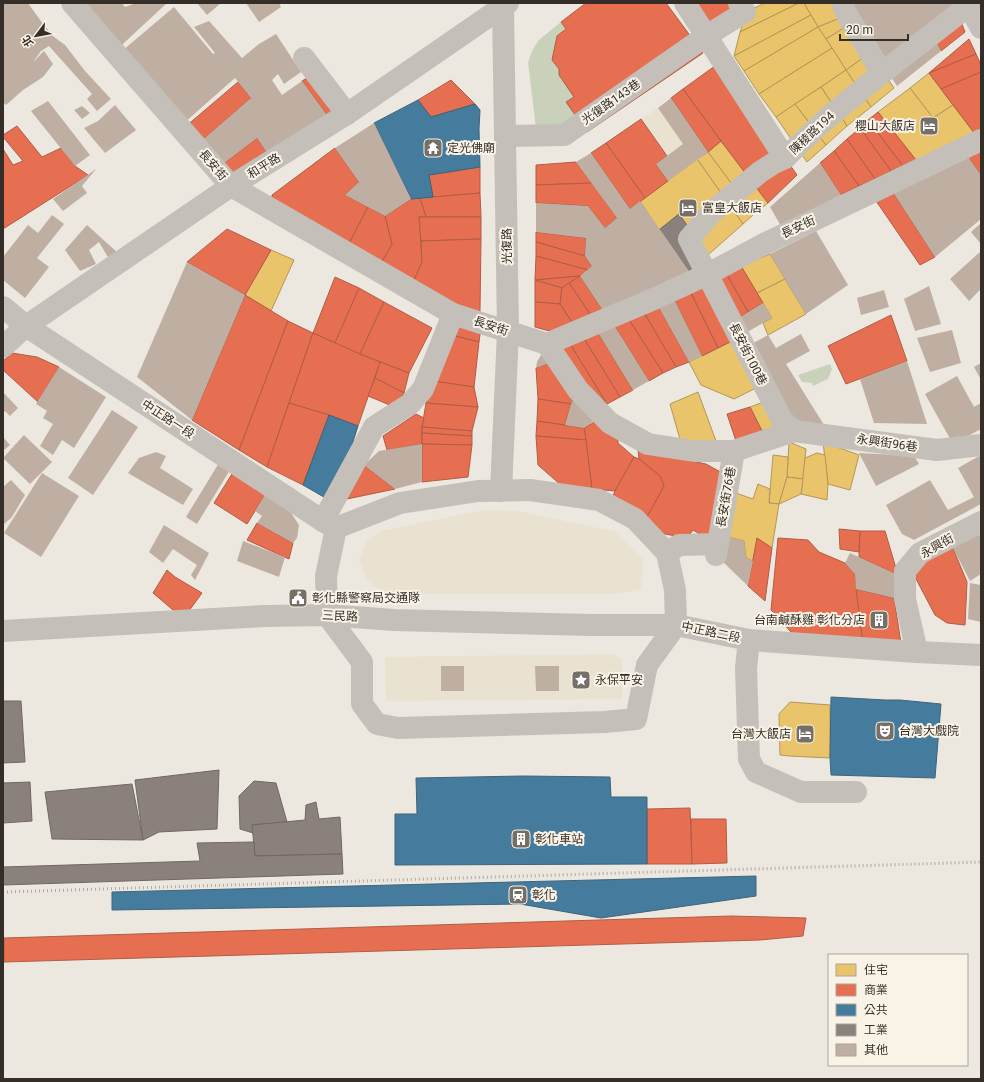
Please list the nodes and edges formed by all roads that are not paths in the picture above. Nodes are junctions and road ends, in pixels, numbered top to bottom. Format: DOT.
graph roads {
  1 [pos="72,3"];
  2 [pos="685,3"];
  3 [pos="739,3"];
  4 [pos="842,3"];
  5 [pos="503,4"];
  6 [pos="969,4"];
  7 [pos="981,28"];
  8 [pos="706,36"];
  9 [pos="304,58"];
  10 [pos="882,73"];
  11 [pos="347,114"];
  12 [pos="505,136"];
  13 [pos="981,140"];
  14 [pos="785,158"];
  15 [pos="231,186"];
  16 [pos="708,274"];
  17 [pos="3,307"];
  18 [pos="453,314"];
  19 [pos="26,326"];
  20 [pos="508,331"];
  21 [pos="547,344"];
  22 [pos="3,347"];
  23 [pos="794,431"];
  24 [pos="981,445"];
  25 [pos="734,451"];
  26 [pos="500,491"];
  27 [pos="981,522"];
  28 [pos="329,524"];
  29 [pos="668,554"];
  30 [pos="327,615"];
  31 [pos="676,625"];
  32 [pos="3,631"];
  33 [pos="749,640"];
  34 [pos="916,652"];
  35 [pos="981,655"];
  36 [pos="856,792"];
  1 -- 15 [label="street, 長安街"];
  2 -- 8 [label="street"];
  3 -- 8 [label="street, 光復路143巷"];
  4 -- 10 [label="street"];
  5 -- 11 [label="street, 和平路"];
  5 -- 12 [label="street, 光復路"];
  6 -- 7 [label="street"];
  6 -- 10 [label="street, 陳稜路194"];
  8 -- 12 [label="street, 光復路143巷"];
  8 -- 14 [label="street"];
  9 -- 11 [label="street"];
  10 -- 14 [label="street, 陳稜路194"];
  11 -- 15 [label="street, 和平路"];
  12 -- 20 [label="street, 光復路"];
  13 -- 16 [label="street, 長安街"];
  14 -- 16 [label="street, 陳稜路194"];
  15 -- 18 [label="street, 長安街"];
  15 -- 19 [label="street, 和平路"];
  16 -- 21 [label="street, 長安街"];
  16 -- 23 [label="street, 長安街100巷"];
  17 -- 19 [label="street, 中正路一段"];
  18 -- 20 [label="street, 長安街"];
  18 -- 28 [label="street"];
  19 -- 22 [label="street, 和平路"];
  19 -- 28 [label="street, 中正路一段"];
  20 -- 21 [label="street, 長安街"];
  20 -- 26 [label="street, 光復路"];
  21 -- 25 [label="street, 長安街76巷"];
  23 -- 24 [label="street, 永興街96巷"];
  23 -- 25 [label="street, 長安街76巷"];
  25 -- 29 [label="street, 長安街76巷"];
  26 -- 28 [label="street"];
  26 -- 29 [label="street"];
  27 -- 34 [label="street, 永興街"];
  28 -- 30 [label="street"];
  29 -- 31 [label="street, 中正路二段"];
  30 -- 31 [label="street, 三民路"];
  30 -- 31 [label="street"];
  30 -- 32 [label="street, 三民路"];
  31 -- 33 [label="street, 中正路二段"];
  33 -- 34 [label="street, 中正路二段"];
  33 -- 36 [label="street"];
  34 -- 35 [label="street, 中正路二段"];
}
